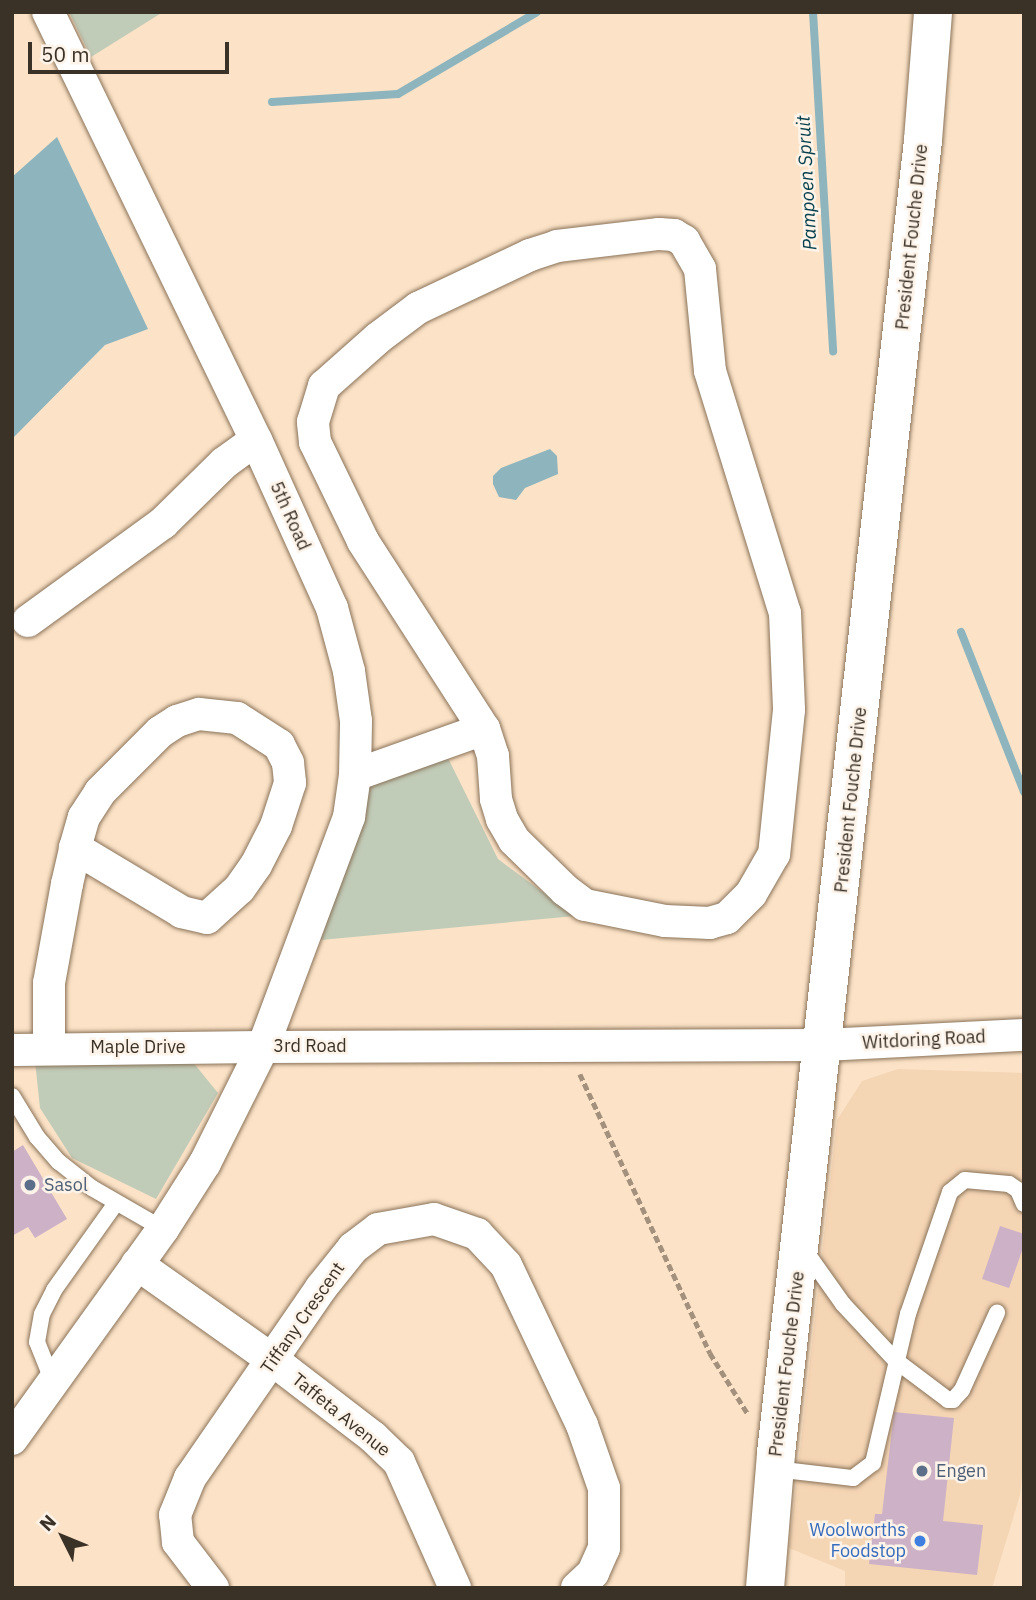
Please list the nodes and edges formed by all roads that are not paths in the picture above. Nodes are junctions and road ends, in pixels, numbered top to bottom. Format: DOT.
graph roads {
  1 [pos="48,12"];
  2 [pos="933,12"];
  3 [pos="256,440"];
  4 [pos="28,621"];
  5 [pos="484,730"];
  6 [pos="355,775"];
  7 [pos="75,848"];
  8 [pos="1024,1035"];
  9 [pos="824,1045"];
  10 [pos="263,1046"];
  11 [pos="49,1048"];
  12 [pos="12,1050"];
  13 [pos="12,1096"];
  14 [pos="116,1203"];
  15 [pos="1024,1204"];
  16 [pos="163,1229"];
  17 [pos="801,1244"];
  18 [pos="137,1264"];
  19 [pos="997,1313"];
  20 [pos="895,1360"];
  21 [pos="274,1361"];
  22 [pos="53,1382"];
  23 [pos="12,1439"];
  24 [pos="776,1461"];
  25 [pos="213,1588"];
  26 [pos="455,1588"];
  27 [pos="577,1588"];
  28 [pos="765,1588"];
  1 -- 3 [label="street, 5th Road"];
  2 -- 9 [label="street, President Fouche Drive"];
  3 -- 4 [label="street"];
  3 -- 6 [label="street, 5th Road"];
  5 -- 5 [label="street"];
  5 -- 6 [label="street"];
  6 -- 10 [label="street, 5th Road"];
  7 -- 7 [label="street"];
  7 -- 11 [label="street"];
  8 -- 9 [label="street, Witdoring Road"];
  9 -- 10 [label="street, 3rd Road"];
  9 -- 17 [label="street, President Fouche Drive"];
  10 -- 11 [label="street, Maple Drive"];
  10 -- 16 [label="street, 3rd Road"];
  11 -- 12 [label="street, Maple Drive"];
  13 -- 14 [label="lane"];
  14 -- 16 [label="lane"];
  14 -- 22 [label="lane"];
  15 -- 20 [label="lane"];
  16 -- 18 [label="street, 3rd Road"];
  17 -- 20 [label="lane"];
  17 -- 24 [label="street, President Fouche Drive"];
  18 -- 21 [label="street, Taffeta Avenue"];
  18 -- 22 [label="street, 3rd Road"];
  19 -- 20 [label="lane"];
  20 -- 24 [label="lane"];
  21 -- 25 [label="street, Tiffany Crescent"];
  21 -- 26 [label="street, Taffeta Avenue"];
  21 -- 27 [label="street, Tiffany Crescent"];
  22 -- 23 [label="street, 3rd Road"];
  24 -- 28 [label="street, President Fouche Drive"];
}
